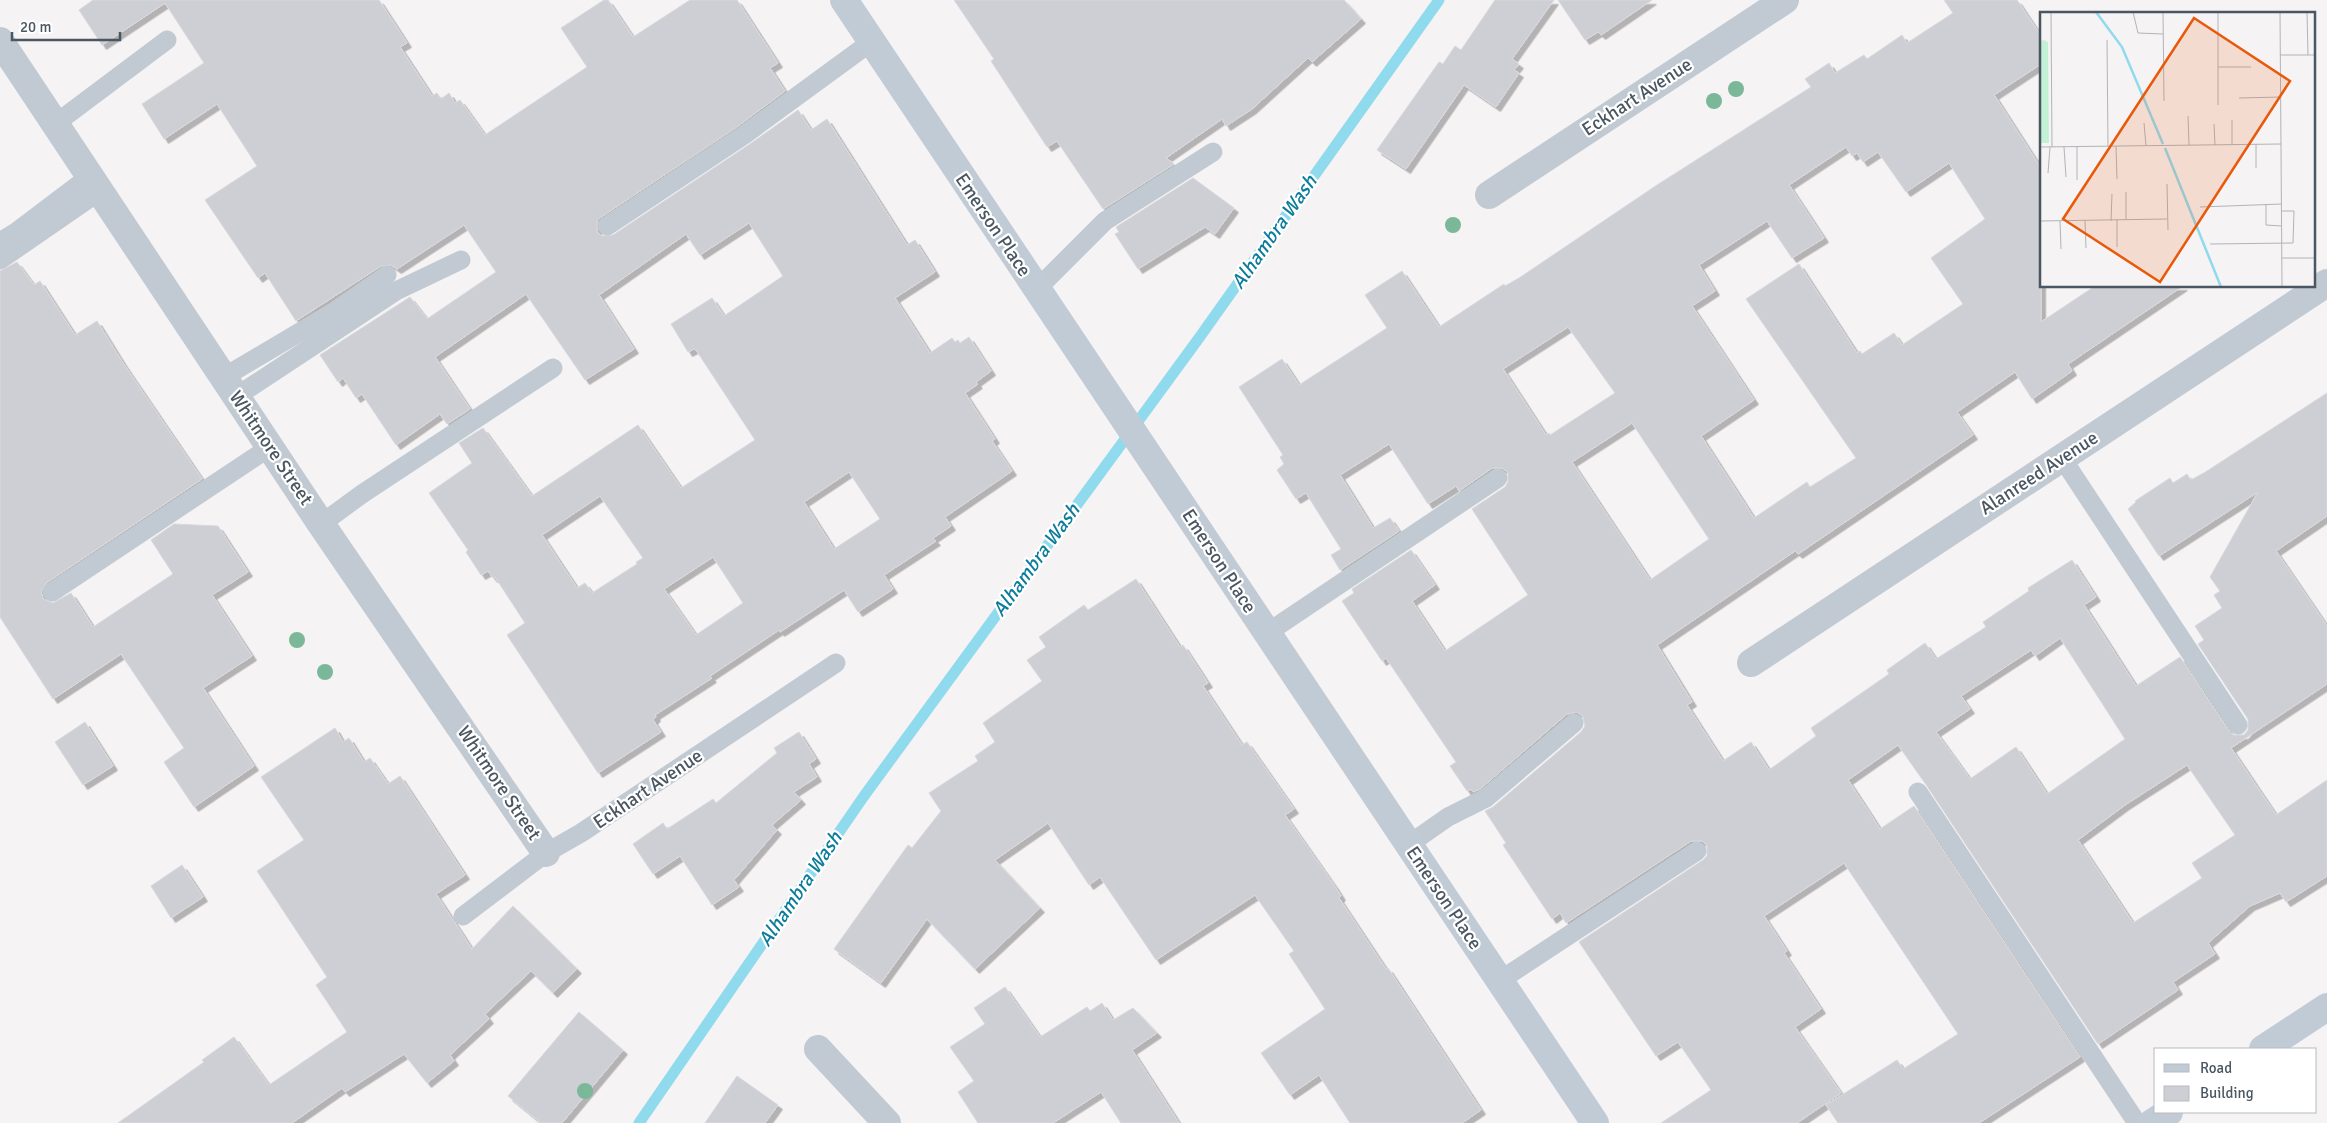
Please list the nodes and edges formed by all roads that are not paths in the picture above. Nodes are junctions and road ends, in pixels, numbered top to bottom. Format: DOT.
graph roads {
  1 [pos="844,0"];
  2 [pos="1785,0"];
  3 [pos="167,40"];
  4 [pos="0,41"];
  5 [pos="871,42"];
  6 [pos="55,124"];
  7 [pos="1213,152"];
  8 [pos="95,184"];
  9 [pos="1489,195"];
  10 [pos="607,226"];
  11 [pos="0,242"];
  12 [pos="0,260"];
  13 [pos="461,260"];
  14 [pos="387,275"];
  15 [pos="2327,283"];
  16 [pos="1036,290"];
  17 [pos="553,368"];
  18 [pos="230,387"];
  19 [pos="270,447"];
  20 [pos="2062,458"];
  21 [pos="1498,478"];
  22 [pos="321,524"];
  23 [pos="52,592"];
  24 [pos="1266,633"];
  25 [pos="836,663"];
  26 [pos="1751,663"];
  27 [pos="1574,723"];
  28 [pos="2238,725"];
  29 [pos="1918,792"];
  30 [pos="1408,845"];
  31 [pos="1697,851"];
  32 [pos="546,853"];
  33 [pos="463,916"];
  34 [pos="1499,980"];
  35 [pos="2327,1007"];
  36 [pos="2265,1048"];
  37 [pos="818,1049"];
  38 [pos="2167,1113"];
  39 [pos="888,1123"];
  40 [pos="1595,1123"];
  41 [pos="2137,1123"];
  42 [pos="2152,1123"];
  1 -- 5 [label="street, Emerson Place"];
  2 -- 9 [label="street, Eckhart Avenue"];
  3 -- 6 [label="lane"];
  4 -- 6 [label="street, Whitmore Street"];
  5 -- 10 [label="lane"];
  5 -- 16 [label="street, Emerson Place"];
  6 -- 8 [label="street, Whitmore Street"];
  7 -- 16 [label="lane"];
  8 -- 11 [label="lane"];
  8 -- 12 [label="lane"];
  8 -- 18 [label="street, Whitmore Street"];
  13 -- 18 [label="lane"];
  14 -- 18 [label="lane"];
  15 -- 20 [label="street, Alanreed Avenue"];
  16 -- 24 [label="street, Emerson Place"];
  17 -- 22 [label="lane"];
  18 -- 19 [label="street, Whitmore Street"];
  19 -- 22 [label="street, Whitmore Street"];
  19 -- 23 [label="lane"];
  20 -- 26 [label="street, Alanreed Avenue"];
  20 -- 28 [label="lane"];
  21 -- 24 [label="lane"];
  22 -- 32 [label="street, Whitmore Street"];
  24 -- 30 [label="street, Emerson Place"];
  25 -- 32 [label="lane, Eckhart Avenue"];
  27 -- 30 [label="lane"];
  29 -- 41 [label="lane"];
  30 -- 34 [label="street, Emerson Place"];
  31 -- 34 [label="lane"];
  32 -- 33 [label="lane, Eckhart Avenue"];
  34 -- 40 [label="street, Emerson Place"];
  35 -- 36 [label="street"];
  37 -- 39 [label="street"];
  38 -- 42 [label="street"];
}
